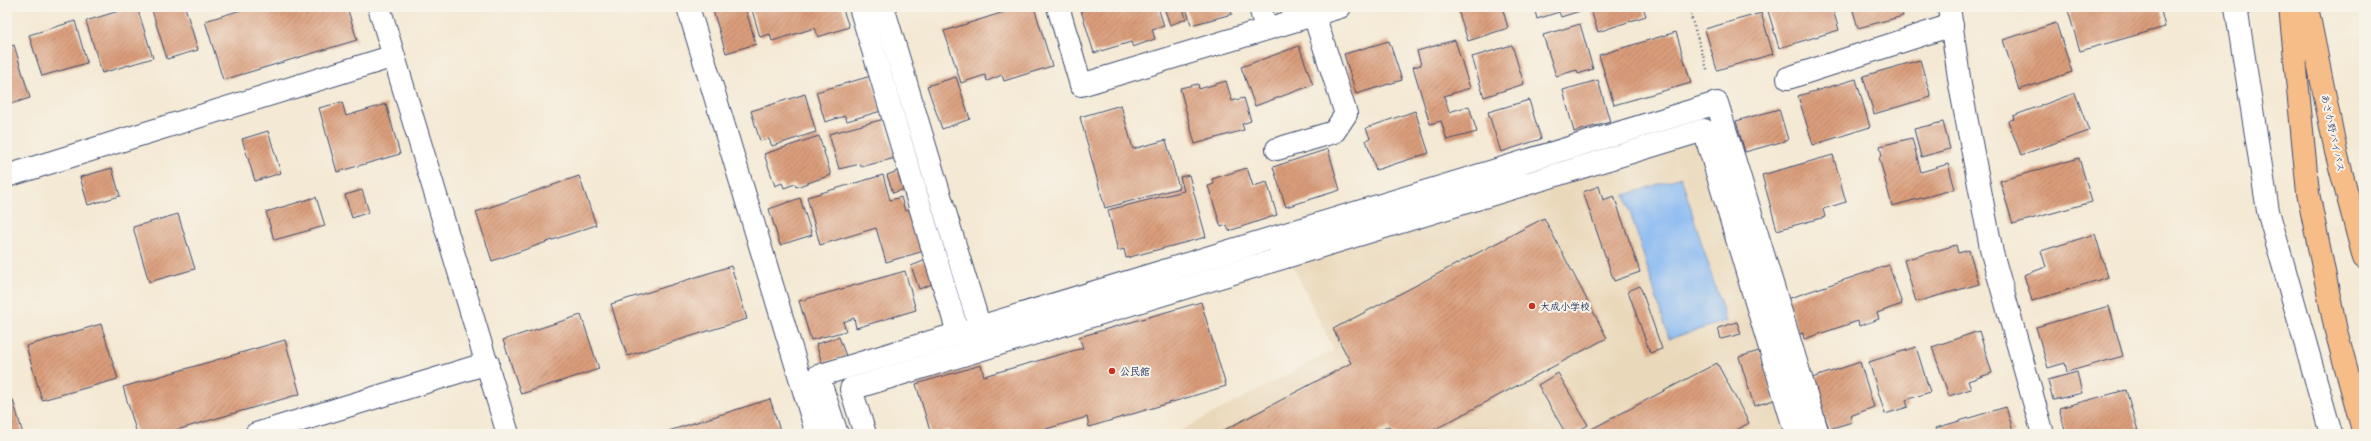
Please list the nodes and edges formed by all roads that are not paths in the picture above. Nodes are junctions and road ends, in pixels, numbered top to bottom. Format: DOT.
graph roads {
  1 [pos="379,7"];
  2 [pos="688,7"];
  3 [pos="860,7"];
  4 [pos="883,7"];
  5 [pos="1058,7"];
  6 [pos="1260,7"];
  7 [pos="1340,7"];
  8 [pos="2236,7"];
  9 [pos="2290,7"];
  10 [pos="2307,7"];
  11 [pos="1314,15"];
  12 [pos="1950,16"];
  13 [pos="1266,29"];
  14 [pos="394,56"];
  15 [pos="1788,78"];
  16 [pos="1276,149"];
  17 [pos="7,176"];
  18 [pos="2364,258"];
  19 [pos="980,328"];
  20 [pos="958,333"];
  21 [pos="488,363"];
  22 [pos="256,434"];
  23 [pos="508,434"];
  24 [pos="817,434"];
  25 [pos="837,434"];
  26 [pos="865,434"];
  27 [pos="1796,434"];
  28 [pos="1818,434"];
  29 [pos="2043,434"];
  30 [pos="2331,434"];
  31 [pos="2364,434"];
  1 -- 14 [label="street"];
  2 -- 24 [label="street"];
  3 -- 20 [label="street"];
  4 -- 19 [label="street"];
  5 -- 13 [label="street"];
  6 -- 13 [label="street"];
  7 -- 11 [label="street"];
  8 -- 30 [label="street"];
  9 -- 31 [label="highway"];
  10 -- 18 [label="highway, あさか野バイパス"];
  11 -- 13 [label="street"];
  11 -- 16 [label="street"];
  12 -- 15 [label="street"];
  12 -- 29 [label="street"];
  14 -- 17 [label="street"];
  14 -- 21 [label="street"];
  19 -- 20 [label="street"];
  19 -- 28 [label="street"];
  20 -- 25 [label="street"];
  21 -- 22 [label="street"];
  21 -- 23 [label="street"];
  26 -- 27 [label="street"];
}
